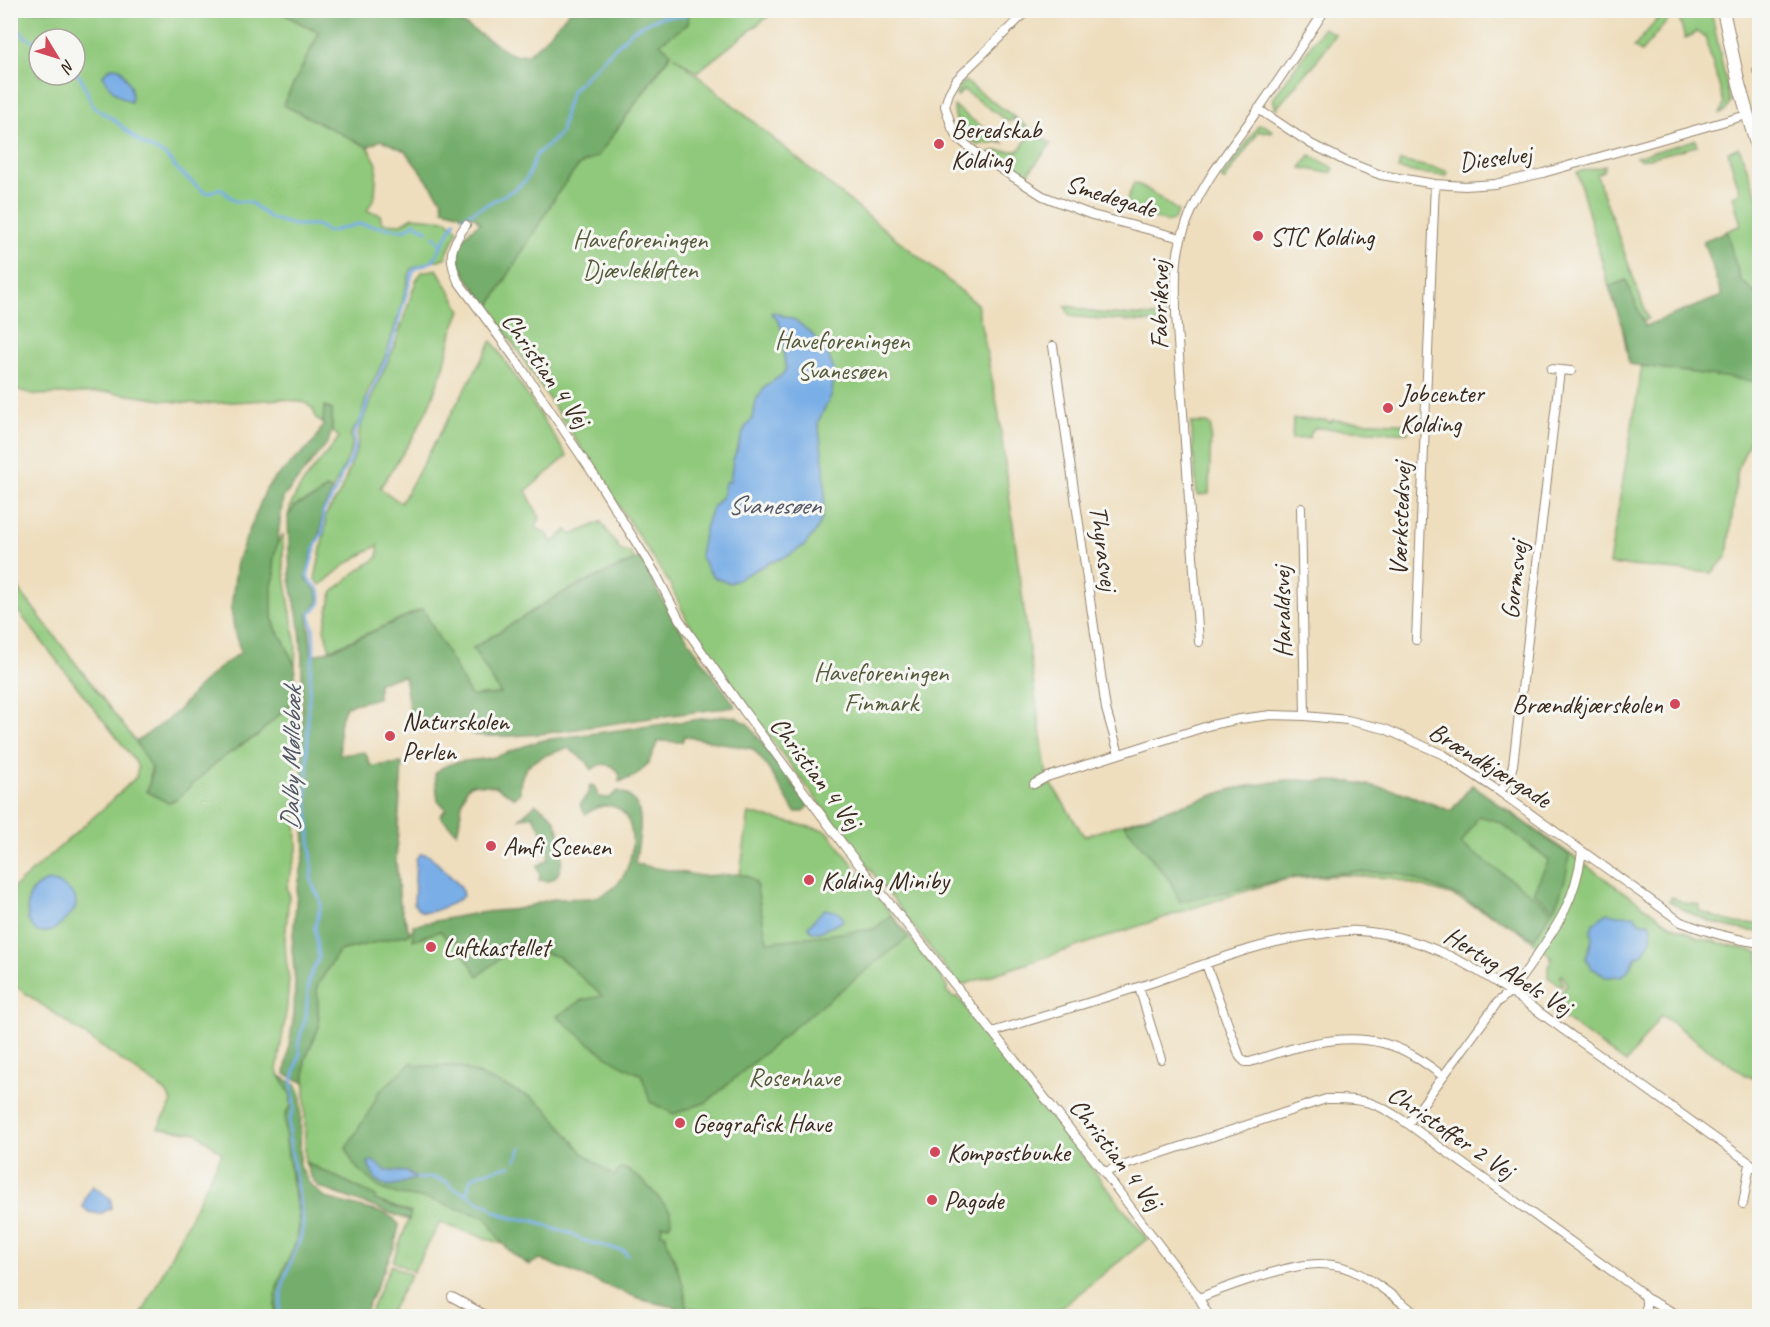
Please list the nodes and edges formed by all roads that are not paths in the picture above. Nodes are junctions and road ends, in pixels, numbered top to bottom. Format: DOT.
graph roads {
  1 [pos="1028,10"];
  2 [pos="1325,10"];
  3 [pos="1723,10"];
  4 [pos="1258,109"];
  5 [pos="1747,115"];
  6 [pos="1760,158"];
  7 [pos="1435,184"];
  8 [pos="466,225"];
  9 [pos="1181,238"];
  10 [pos="1053,346"];
  11 [pos="1571,371"];
  12 [pos="1301,508"];
  13 [pos="1416,640"];
  14 [pos="1199,642"];
  15 [pos="1305,716"];
  16 [pos="1119,754"];
  17 [pos="1035,784"];
  18 [pos="1500,792"];
  19 [pos="1582,852"];
  20 [pos="1760,943"];
  21 [pos="1206,964"];
  22 [pos="1139,987"];
  23 [pos="1511,993"];
  24 [pos="992,1032"];
  25 [pos="1161,1059"];
  26 [pos="1443,1076"];
  27 [pos="1408,1124"];
  28 [pos="1750,1164"];
  29 [pos="1760,1170"];
  30 [pos="1104,1172"];
  31 [pos="1743,1204"];
  32 [pos="453,1297"];
  33 [pos="1198,1298"];
  34 [pos="1646,1298"];
  35 [pos="487,1317"];
  36 [pos="1209,1317"];
  37 [pos="1420,1317"];
  38 [pos="1646,1317"];
  39 [pos="1680,1317"];
  1 -- 9 [label="street, Smedegade"];
  2 -- 4 [label="street, Fabriksvej"];
  3 -- 5 [label="main road"];
  4 -- 7 [label="street, Dieselvej"];
  4 -- 9 [label="street, Fabriksvej"];
  5 -- 6 [label="main road"];
  5 -- 7 [label="street, Dieselvej"];
  7 -- 13 [label="street, Værkstedsvej"];
  8 -- 24 [label="street, Christian 4 Vej"];
  9 -- 14 [label="street, Fabriksvej"];
  10 -- 16 [label="street, Thyrasvej"];
  11 -- 18 [label="street, Gormsvej"];
  12 -- 15 [label="street, Haraldsvej"];
  15 -- 16 [label="street, Brændkjærgade"];
  15 -- 18 [label="street, Brændkjærgade"];
  16 -- 17 [label="street, Brændkjærgade"];
  18 -- 19 [label="street, Brændkjærgade"];
  19 -- 20 [label="street, Brændkjærgade"];
  19 -- 23 [label="street"];
  21 -- 22 [label="street, Hertug Abels Vej"];
  21 -- 23 [label="street, Hertug Abels Vej"];
  21 -- 26 [label="street"];
  22 -- 24 [label="street, Hertug Abels Vej"];
  22 -- 25 [label="street"];
  23 -- 26 [label="street"];
  23 -- 28 [label="street, Hertug Abels Vej"];
  24 -- 30 [label="street, Christian 4 Vej"];
  26 -- 27 [label="street"];
  27 -- 30 [label="street, Christoffer 2 Vej"];
  27 -- 34 [label="street, Christoffer 2 Vej"];
  28 -- 29 [label="street, Hertug Abels Vej"];
  28 -- 31 [label="street"];
  30 -- 33 [label="street, Christian 4 Vej"];
  32 -- 35 [label="street"];
  33 -- 36 [label="street, Christian 4 Vej"];
  33 -- 37 [label="street"];
  34 -- 38 [label="street"];
  34 -- 39 [label="street, Christoffer 2 Vej"];
}
